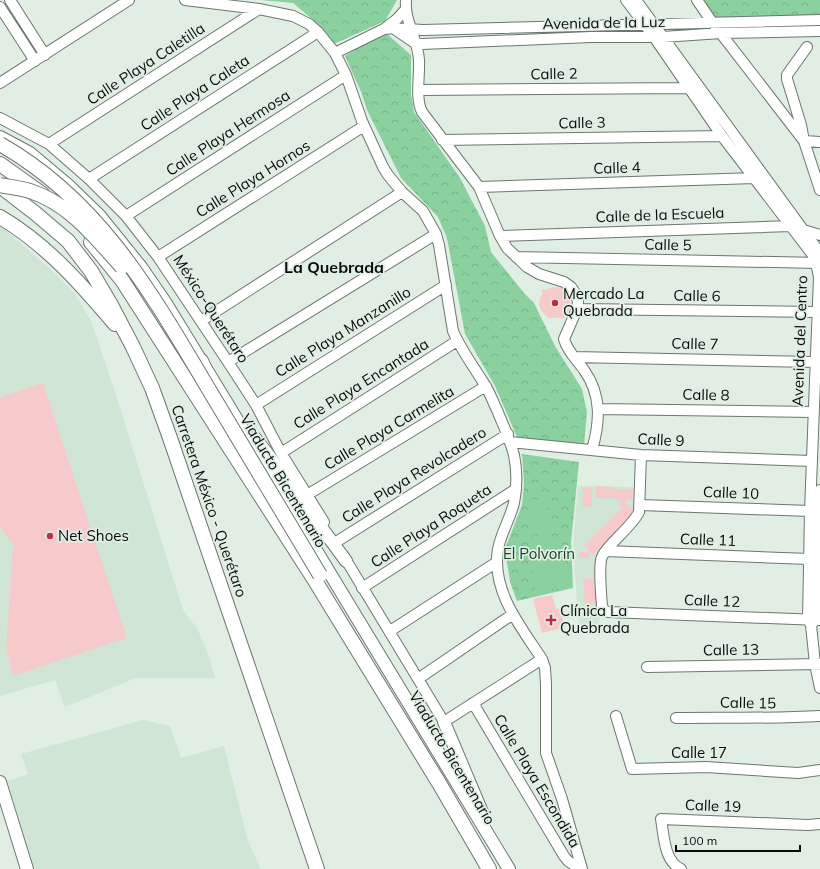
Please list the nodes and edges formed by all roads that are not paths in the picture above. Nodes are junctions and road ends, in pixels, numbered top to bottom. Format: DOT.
graph roads {
  1 [pos="10,0"];
  2 [pos="129,0"];
  3 [pos="185,0"];
  4 [pos="626,0"];
  5 [pos="636,0"];
  6 [pos="697,0"];
  7 [pos="406,5"];
  8 [pos="0,6"];
  9 [pos="259,9"];
  10 [pos="820,20"];
  11 [pos="712,22"];
  12 [pos="649,25"];
  13 [pos="389,29"];
  14 [pos="411,29"];
  15 [pos="820,31"];
  16 [pos="318,32"];
  17 [pos="721,33"];
  18 [pos="658,37"];
  19 [pos="415,43"];
  20 [pos="807,47"];
  21 [pos="335,53"];
  22 [pos="45,55"];
  23 [pos="35,61"];
  24 [pos="346,75"];
  25 [pos="0,83"];
  26 [pos="688,88"];
  27 [pos="419,90"];
  28 [pos="0,118"];
  29 [pos="364,126"];
  30 [pos="722,136"];
  31 [pos="0,137"];
  32 [pos="442,140"];
  33 [pos="804,141"];
  34 [pos="820,142"];
  35 [pos="0,144"];
  36 [pos="49,144"];
  37 [pos="0,164"];
  38 [pos="755,178"];
  39 [pos="89,179"];
  40 [pos="0,185"];
  41 [pos="479,187"];
  42 [pos="820,190"];
  43 [pos="402,192"];
  44 [pos="126,216"];
  45 [pos="0,217"];
  46 [pos="790,226"];
  47 [pos="803,229"];
  48 [pos="436,234"];
  49 [pos="820,235"];
  50 [pos="500,236"];
  51 [pos="820,253"];
  52 [pos="158,256"];
  53 [pos="516,257"];
  54 [pos="818,263"];
  55 [pos="819,277"];
  56 [pos="446,285"];
  57 [pos="157,304"];
  58 [pos="577,309"];
  59 [pos="816,312"];
  60 [pos="201,321"];
  61 [pos="457,341"];
  62 [pos="133,347"];
  63 [pos="574,357"];
  64 [pos="202,361"];
  65 [pos="228,362"];
  66 [pos="815,362"];
  67 [pos="486,386"];
  68 [pos="228,405"];
  69 [pos="256,405"];
  70 [pos="598,409"];
  71 [pos="813,412"];
  72 [pos="816,428"];
  73 [pos="509,438"];
  74 [pos="592,450"];
  75 [pos="281,452"];
  76 [pos="641,455"];
  77 [pos="811,462"];
  78 [pos="255,487"];
  79 [pos="516,488"];
  80 [pos="820,490"];
  81 [pos="307,495"];
  82 [pos="640,505"];
  83 [pos="816,513"];
  84 [pos="336,542"];
  85 [pos="606,551"];
  86 [pos="346,561"];
  87 [pos="497,562"];
  88 [pos="814,566"];
  89 [pos="362,588"];
  90 [pos="513,614"];
  91 [pos="813,621"];
  92 [pos="390,631"];
  93 [pos="542,659"];
  94 [pos="817,664"];
  95 [pos="647,667"];
  96 [pos="418,679"];
  97 [pos="820,688"];
  98 [pos="473,703"];
  99 [pos="616,716"];
  100 [pos="820,716"];
  101 [pos="676,718"];
  102 [pos="447,720"];
  103 [pos="820,770"];
  104 [pos="0,782"];
  105 [pos="820,824"];
  106 [pos="499,852"];
  107 [pos="316,867"];
  108 [pos="27,869"];
  109 [pos="489,869"];
  110 [pos="498,869"];
  111 [pos="508,869"];
  112 [pos="581,869"];
  113 [pos="681,869"];
  1 -- 22 [label="street"];
  2 -- 22 [label="street"];
  3 -- 9 [label="street"];
  4 -- 12 [label="street, Avenida del Centro"];
  5 -- 12 [label="street, Avenida del Centro"];
  6 -- 11 [label="street"];
  7 -- 13 [label="street"];
  7 -- 14 [label="street"];
  8 -- 23 [label="street"];
  9 -- 16 [label="street"];
  9 -- 36 [label="street, Calle Playa Caletilla"];
  10 -- 11 [label="street, Avenida de la Luz"];
  11 -- 12 [label="street, Avenida de la Luz"];
  11 -- 17 [label="street"];
  12 -- 14 [label="street, Avenida de la Luz"];
  12 -- 18 [label="street, Avenida del Centro"];
  13 -- 14 [label="street, Avenida de la Luz"];
  13 -- 19 [label="street"];
  13 -- 21 [label="street, Avenida de la Luz"];
  14 -- 19 [label="street"];
  15 -- 17 [label="street, Avenida de la Luz"];
  16 -- 21 [label="street"];
  16 -- 39 [label="street, Calle Playa Caleta"];
  17 -- 18 [label="street, Avenida de la Luz"];
  17 -- 33 [label="street"];
  18 -- 19 [label="street, Avenida de la Luz"];
  18 -- 26 [label="street, Avenida del Centro"];
  18 -- 47 [label="street, Avenida del Centro"];
  19 -- 27 [label="street"];
  20 -- 33 [label="street"];
  21 -- 24 [label="street"];
  22 -- 23 [label="street"];
  23 -- 25 [label="street"];
  24 -- 29 [label="street"];
  24 -- 44 [label="street, Calle Playa Hermosa"];
  26 -- 27 [label="street, Calle 2"];
  26 -- 30 [label="street, Avenida del Centro"];
  27 -- 32 [label="street"];
  28 -- 36 [label="street, México-Querétaro"];
  29 -- 43 [label="street"];
  29 -- 52 [label="street, Calle Playa Hornos"];
  30 -- 32 [label="street, Calle 3"];
  30 -- 38 [label="street, Avenida del Centro"];
  31 -- 64 [label="main road"];
  32 -- 41 [label="street"];
  33 -- 34 [label="street"];
  33 -- 42 [label="street"];
  35 -- 57 [label="highway, Viaducto Bicentenario, bridge"];
  36 -- 39 [label="street, México-Querétaro"];
  37 -- 78 [label="highway, Carretera México - Querétaro"];
  38 -- 41 [label="street, Calle 4"];
  38 -- 46 [label="street, Avenida del Centro"];
  39 -- 44 [label="street, México-Querétaro"];
  40 -- 57 [label="highway, bridge"];
  40 -- 62 [label="highway, Carretera México - Querétaro"];
  41 -- 50 [label="street"];
  43 -- 48 [label="street"];
  43 -- 60 [label="street"];
  44 -- 52 [label="street, México-Querétaro"];
  45 -- 62 [label="highway"];
  46 -- 47 [label="street, Calle de la Escuela"];
  46 -- 50 [label="street, Calle de la Escuela"];
  46 -- 54 [label="street, Avenida del Centro"];
  47 -- 49 [label="street, Calle de la Escuela"];
  47 -- 51 [label="street, Avenida del Centro"];
  48 -- 56 [label="street"];
  48 -- 65 [label="street"];
  50 -- 53 [label="street"];
  52 -- 60 [label="street, México-Querétaro"];
  53 -- 54 [label="street, Calle 5"];
  53 -- 58 [label="street"];
  54 -- 55 [label="street, Avenida del Centro"];
  55 -- 59 [label="street, Avenida del Centro"];
  56 -- 61 [label="street"];
  56 -- 69 [label="street, Calle Playa Manzanillo"];
  57 -- 110 [label="highway, Viaducto Bicentenario, bridge"];
  58 -- 59 [label="street, Calle 6"];
  58 -- 63 [label="street"];
  59 -- 66 [label="street, Avenida del Centro"];
  60 -- 65 [label="street, México-Querétaro"];
  61 -- 67 [label="street"];
  61 -- 75 [label="street, Calle Playa Encantada"];
  62 -- 107 [label="highway, Carretera México - Querétaro"];
  63 -- 66 [label="street, Calle 7"];
  63 -- 70 [label="street"];
  64 -- 68 [label="main road"];
  64 -- 78 [label="highway"];
  65 -- 69 [label="street, México-Querétaro"];
  66 -- 71 [label="street, Avenida del Centro"];
  67 -- 73 [label="street"];
  67 -- 81 [label="street, Calle Playa Carmelita"];
  68 -- 86 [label="main road"];
  68 -- 106 [label="main road"];
  69 -- 75 [label="street, México-Querétaro"];
  70 -- 71 [label="street, Calle 8"];
  70 -- 74 [label="street"];
  71 -- 72 [label="street, Avenida del Centro"];
  72 -- 77 [label="street, Avenida del Centro"];
  73 -- 74 [label="street, Calle 9"];
  73 -- 79 [label="street"];
  73 -- 84 [label="street, Calle Playa Revolcadero"];
  74 -- 76 [label="street, Calle 9"];
  75 -- 81 [label="street, México-Querétaro"];
  76 -- 77 [label="street, Calle 9"];
  76 -- 82 [label="street"];
  77 -- 83 [label="street, Avenida del Centro"];
  78 -- 109 [label="highway, Carretera México - Querétaro"];
  79 -- 87 [label="street"];
  79 -- 89 [label="street, Calle Playa Roqueta"];
  80 -- 83 [label="street, Avenida del Centro"];
  81 -- 84 [label="street, México-Querétaro"];
  82 -- 83 [label="street, Calle 10"];
  82 -- 85 [label="street"];
  83 -- 88 [label="street, Avenida del Centro"];
  84 -- 86 [label="street, México-Querétaro"];
  85 -- 88 [label="street, Calle 11"];
  85 -- 91 [label="street, Calle 12"];
  86 -- 89 [label="street, México-Querétaro"];
  87 -- 90 [label="street"];
  87 -- 92 [label="street"];
  88 -- 91 [label="street, Avenida del Centro"];
  89 -- 92 [label="street, México-Querétaro"];
  90 -- 93 [label="street"];
  90 -- 96 [label="street"];
  91 -- 94 [label="street, Avenida del Centro"];
  92 -- 96 [label="street, México-Querétaro"];
  93 -- 98 [label="street"];
  93 -- 112 [label="street"];
  94 -- 95 [label="street, Calle 13"];
  94 -- 97 [label="street, Avenida del Centro"];
  96 -- 102 [label="street, México-Querétaro"];
  98 -- 102 [label="street"];
  98 -- 112 [label="street, Calle Playa Escondida"];
  99 -- 103 [label="street, Calle 17"];
  100 -- 101 [label="street, Calle 15"];
  102 -- 106 [label="main road"];
  104 -- 108 [label="main road"];
  105 -- 113 [label="street, Calle 19"];
  106 -- 111 [label="main road"];
}
